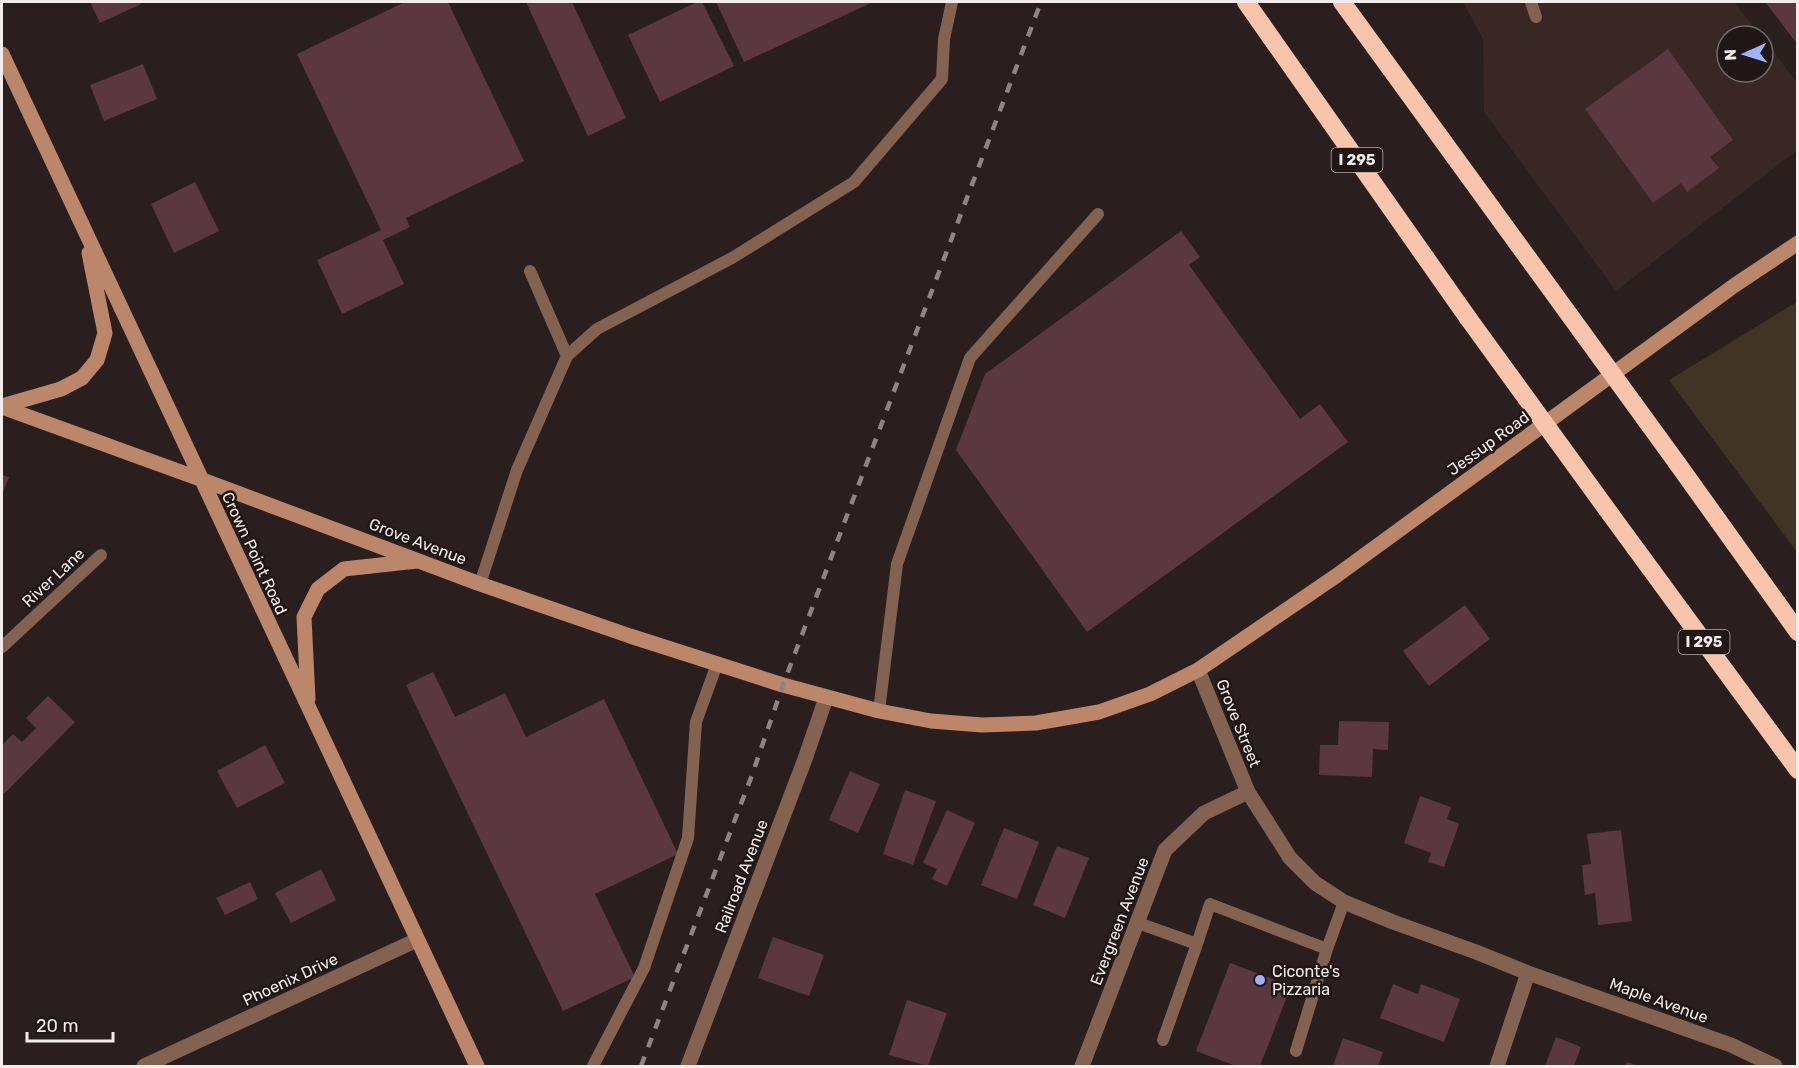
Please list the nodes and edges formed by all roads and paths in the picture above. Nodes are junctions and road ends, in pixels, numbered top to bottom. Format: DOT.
graph roads {
  1 [pos="952,2"];
  2 [pos="1246,2"];
  3 [pos="1342,2"];
  4 [pos="1531,2"];
  5 [pos="1536,17"];
  6 [pos="2,54"];
  7 [pos="1098,214"];
  8 [pos="83,226"];
  9 [pos="1797,243"];
  10 [pos="530,271"];
  11 [pos="567,356"];
  12 [pos="2,407"];
  13 [pos="200,479"];
  14 [pos="101,555"];
  15 [pos="419,561"];
  16 [pos="480,584"];
  17 [pos="1797,632"];
  18 [pos="2,647"];
  19 [pos="717,664"];
  20 [pos="1198,670"];
  21 [pos="826,698"];
  22 [pos="309,708"];
  23 [pos="879,711"];
  24 [pos="1797,770"];
  25 [pos="1248,792"];
  26 [pos="1344,902"];
  27 [pos="1138,922"];
  28 [pos="417,940"];
  29 [pos="1197,944"];
  30 [pos="1327,950"];
  31 [pos="1528,973"];
  32 [pos="1163,1040"];
  33 [pos="1296,1051"];
  34 [pos="144,1066"];
  35 [pos="477,1066"];
  36 [pos="593,1066"];
  37 [pos="688,1066"];
  38 [pos="1082,1066"];
  39 [pos="1497,1066"];
  40 [pos="1775,1066"];
  1 -- 11 [label="lane"];
  2 -- 24 [label="highway, I 295, bridge"];
  3 -- 17 [label="highway, bridge"];
  4 -- 5 [label="lane"];
  6 -- 8 [label="main road, Crown Point Road"];
  7 -- 23 [label="lane"];
  8 -- 12 [label="main road"];
  8 -- 13 [label="main road, Crown Point Road"];
  9 -- 20 [label="main road, Jessup Road"];
  10 -- 11 [label="lane"];
  11 -- 16 [label="lane"];
  12 -- 13 [label="main road, Grove Avenue"];
  13 -- 15 [label="main road, Grove Avenue"];
  13 -- 22 [label="main road, Crown Point Road"];
  14 -- 18 [label="lane, River Lane"];
  15 -- 16 [label="main road, Grove Avenue"];
  15 -- 22 [label="main road"];
  16 -- 19 [label="main road, Grove Avenue"];
  19 -- 21 [label="main road, Grove Avenue"];
  19 -- 36 [label="lane"];
  20 -- 23 [label="main road, Grove Street"];
  20 -- 25 [label="street, Grove Street"];
  21 -- 23 [label="main road, Grove Street"];
  21 -- 37 [label="street, Railroad Avenue"];
  22 -- 28 [label="main road, Crown Point Road"];
  25 -- 26 [label="street, Grove Street"];
  25 -- 27 [label="street, Evergreen Avenue"];
  26 -- 30 [label="lane"];
  26 -- 31 [label="street, Grove Street"];
  27 -- 29 [label="lane"];
  27 -- 38 [label="street, Evergreen Avenue"];
  28 -- 34 [label="street, Phoenix Drive"];
  28 -- 35 [label="main road, Crown Point Road"];
  29 -- 30 [label="lane"];
  29 -- 32 [label="lane"];
  30 -- 33 [label="lane"];
  31 -- 39 [label="street"];
  31 -- 40 [label="street, Maple Avenue"];
}
